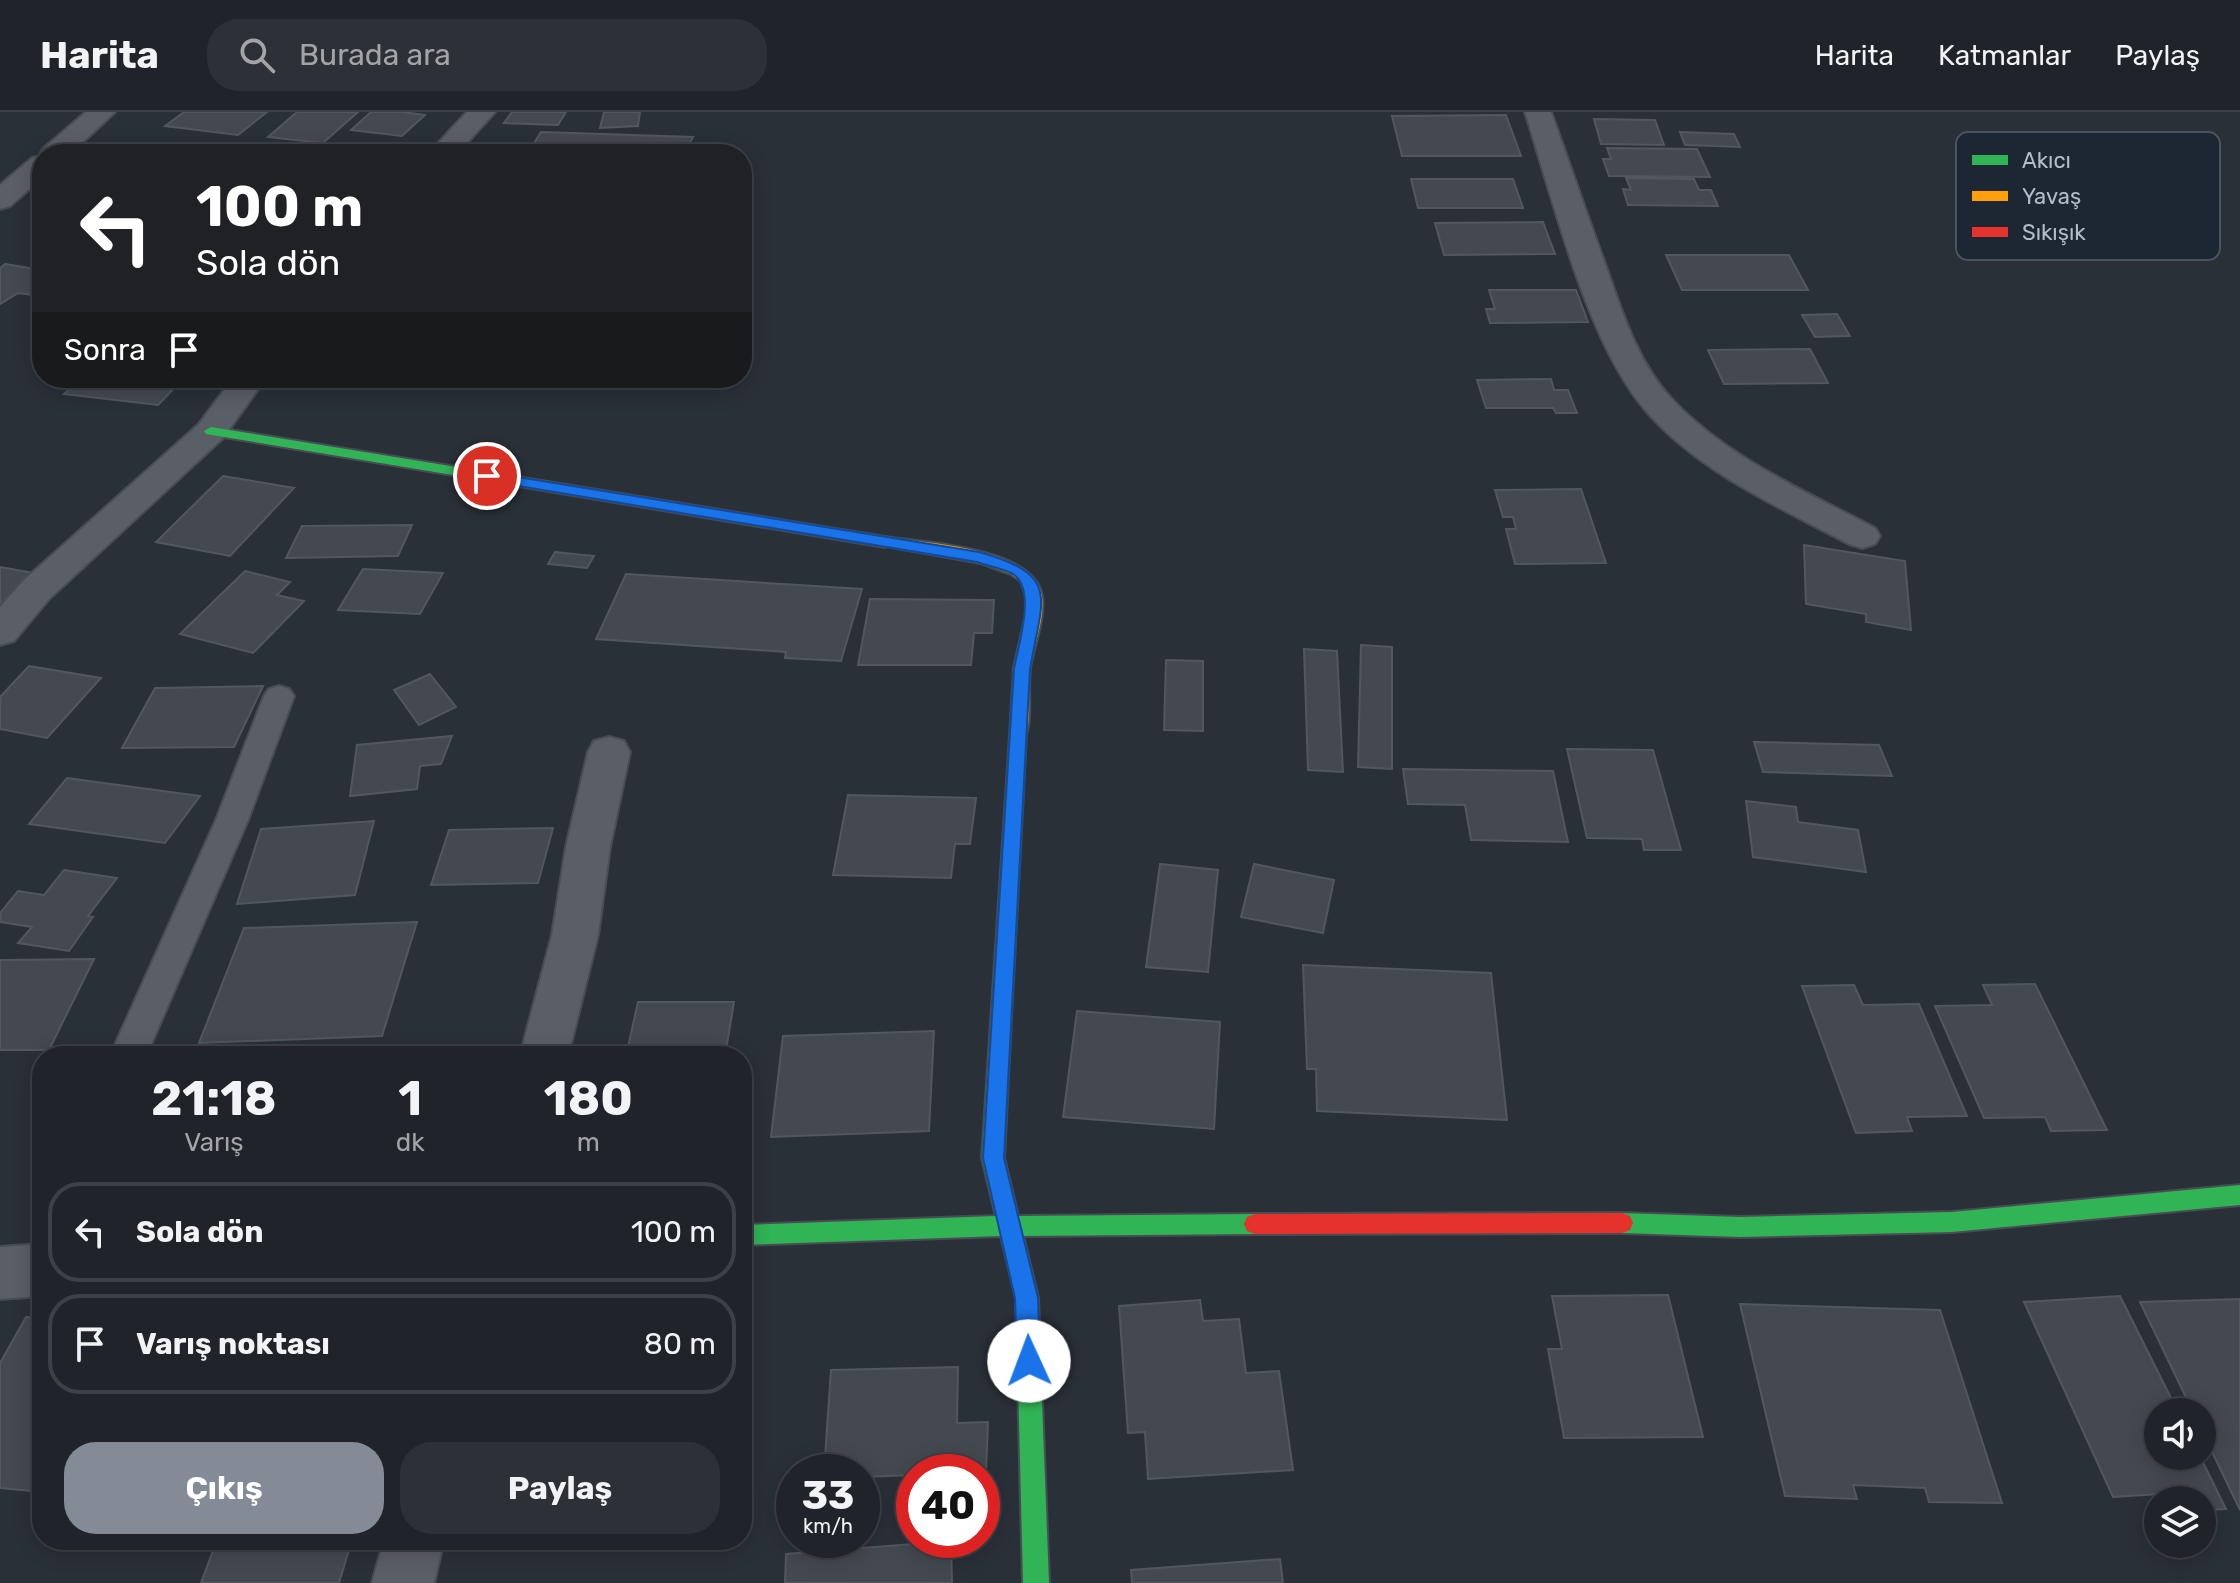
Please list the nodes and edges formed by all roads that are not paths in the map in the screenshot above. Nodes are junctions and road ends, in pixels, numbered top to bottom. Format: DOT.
graph roads {
  1 [pos="102,112"];
  2 [pos="482,112"];
  3 [pos="1538,112"];
  4 [pos="65,144"];
  5 [pos="452,144"];
  6 [pos="32,173"];
  7 [pos="0,200"];
  8 [pos="243,388"];
  9 [pos="211,431"];
  10 [pos="1862,536"];
  11 [pos="0,632"];
  12 [pos="279,696"];
  13 [pos="609,752"];
  14 [pos="132,1046"];
  15 [pos="547,1046"];
  16 [pos="2240,1195"];
  17 [pos="1011,1226"];
  18 [pos="752,1235"];
  19 [pos="411,1550"];
  20 [pos="403,1583"];
  21 [pos="1036,1583"];
  1 -- 4 [label="street"];
  2 -- 5 [label="street"];
  3 -- 10 [label="street"];
  6 -- 7 [label="street"];
  8 -- 9 [label="street"];
  9 -- 11 [label="street"];
  9 -- 17 [label="street"];
  12 -- 14 [label="lane"];
  13 -- 15 [label="street"];
  16 -- 17 [label="street"];
  17 -- 18 [label="street"];
  17 -- 21 [label="street"];
  19 -- 20 [label="street"];
}
